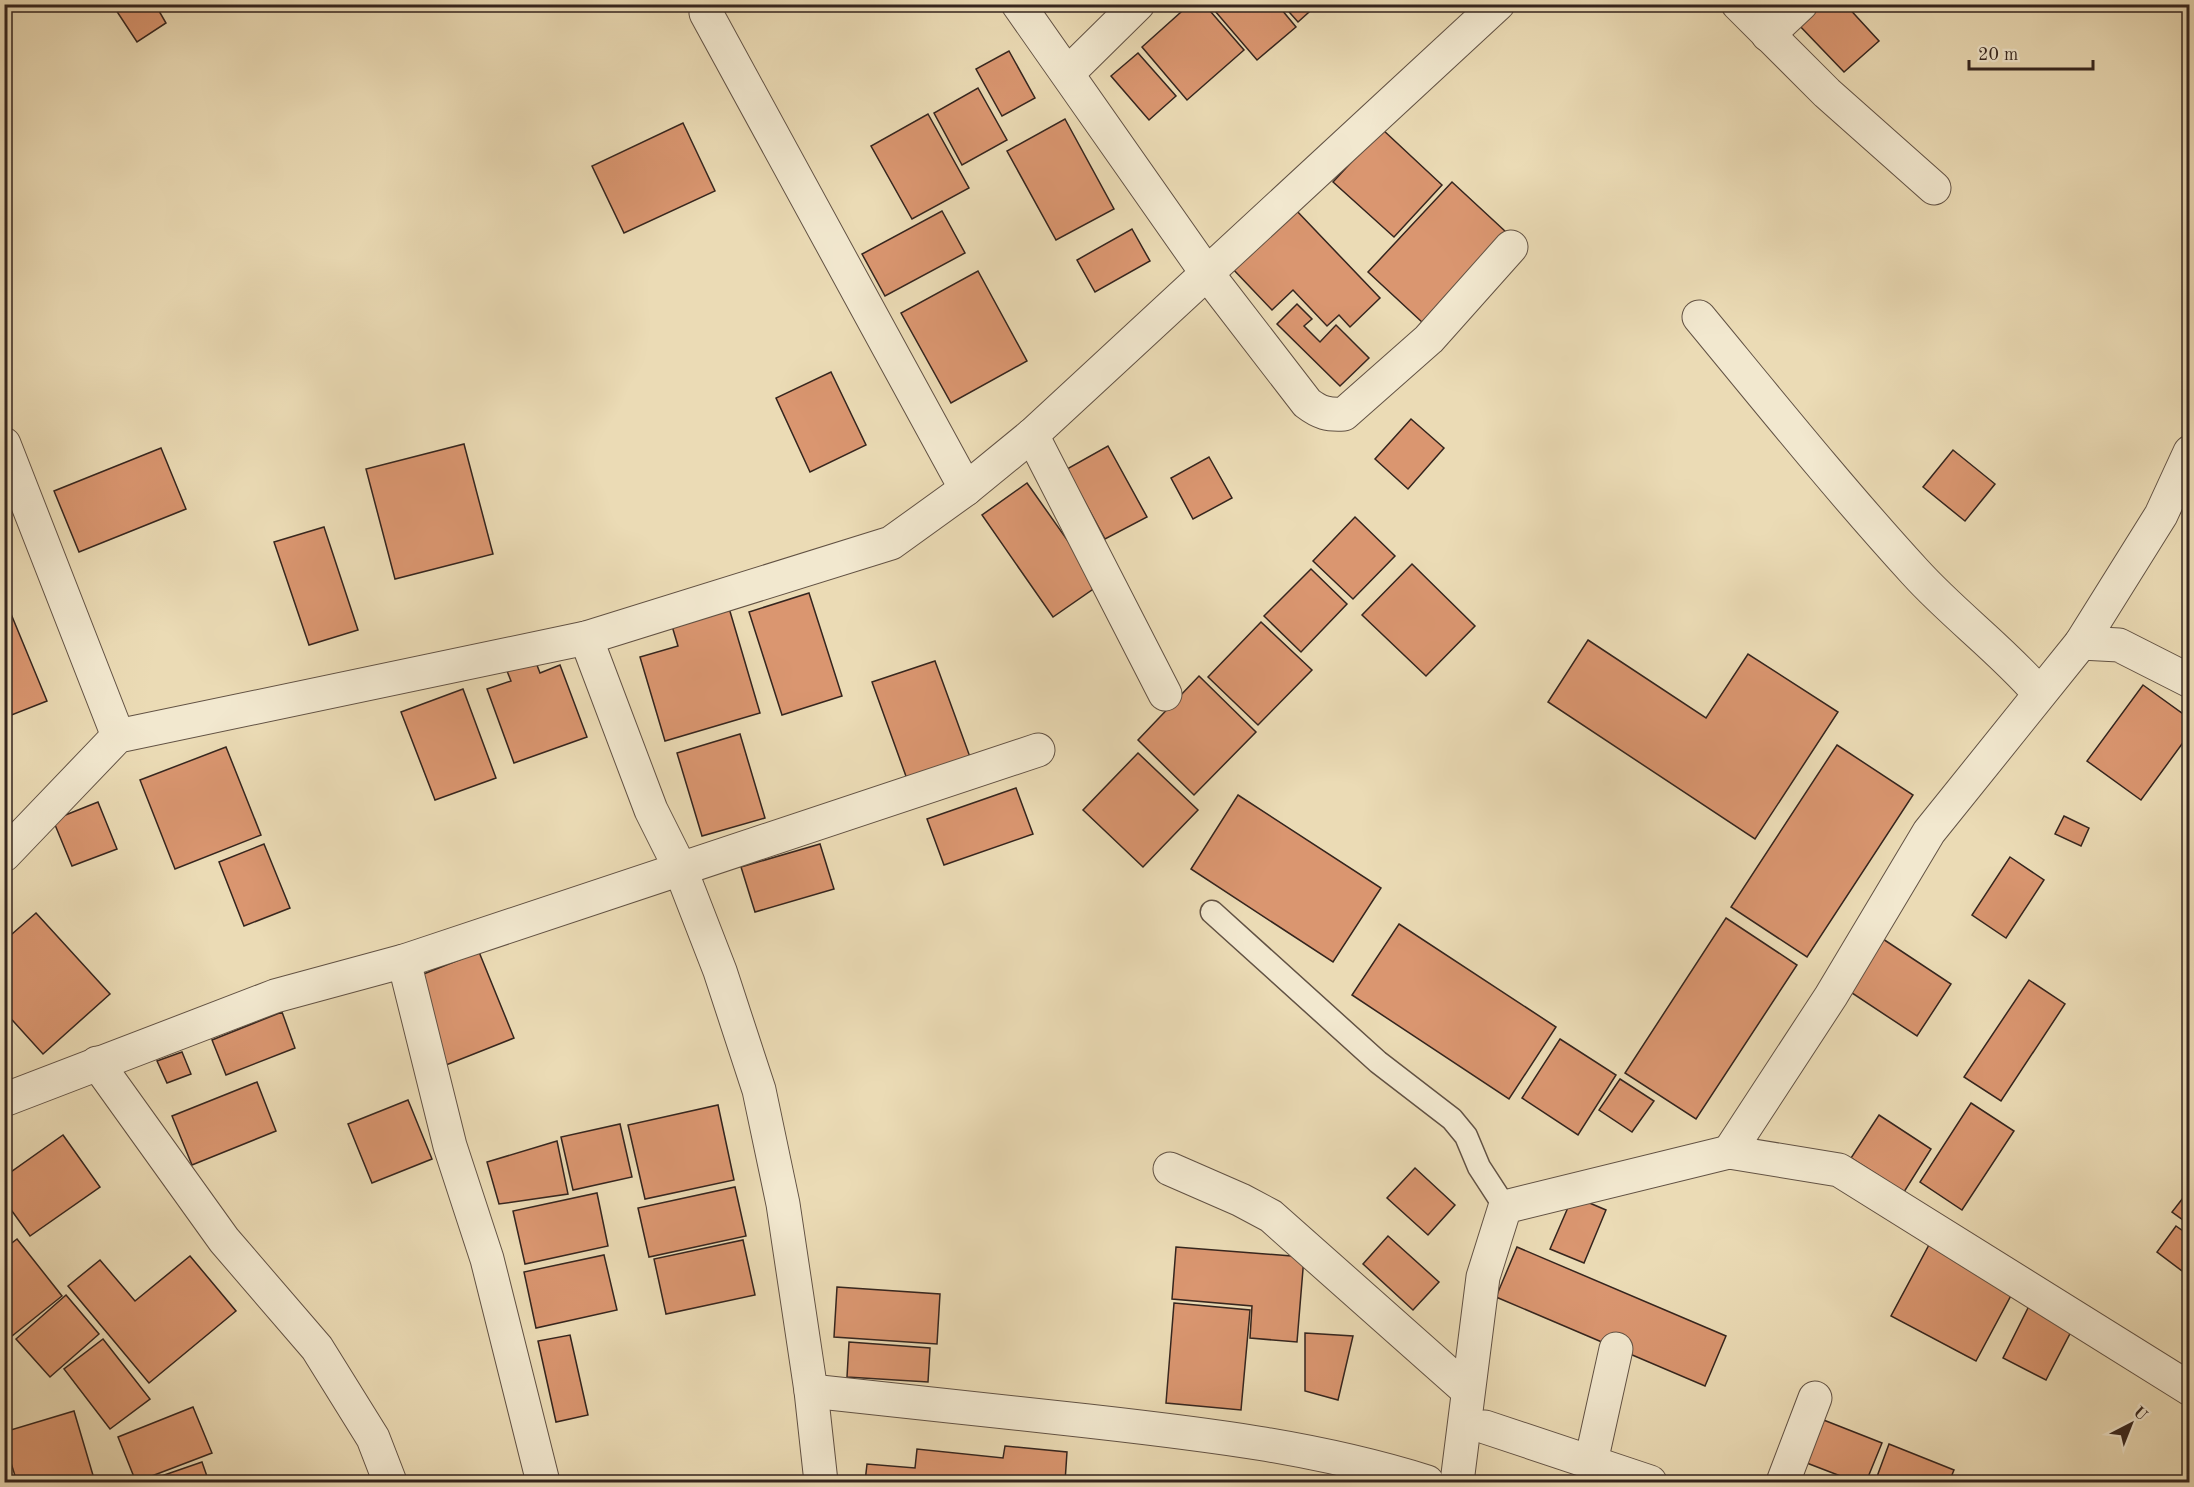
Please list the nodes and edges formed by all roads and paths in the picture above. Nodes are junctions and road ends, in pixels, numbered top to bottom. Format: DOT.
graph roads {
  1 [pos="1018,4"];
  2 [pos="1138,4"];
  3 [pos="1498,4"];
  4 [pos="1738,4"];
  5 [pos="1801,4"];
  6 [pos="706,13"];
  7 [pos="1768,35"];
  8 [pos="1068,73"];
  9 [pos="1934,188"];
  10 [pos="1511,247"];
  11 [pos="1206,272"];
  12 [pos="1699,317"];
  13 [pos="1032,435"];
  14 [pos="4,444"];
  15 [pos="2190,452"];
  16 [pos="966,489"];
  17 [pos="586,638"];
  18 [pos="2081,643"];
  19 [pos="2190,681"];
  20 [pos="2039,693"];
  21 [pos="1165,694"];
  22 [pos="117,736"];
  23 [pos="1038,750"];
  24 [pos="7,841"];
  25 [pos="680,868"];
  26 [pos="1212,912"];
  27 [pos="404,961"];
  28 [pos="97,1063"];
  29 [pos="4,1100"];
  30 [pos="1729,1152"];
  31 [pos="1170,1169"];
  32 [pos="1504,1207"];
  33 [pos="1616,1349"];
  34 [pos="2190,1389"];
  35 [pos="1467,1390"];
  36 [pos="811,1391"];
  37 [pos="1815,1398"];
  38 [pos="1485,1427"];
  39 [pos="1591,1462"];
  40 [pos="390,1482"];
  41 [pos="543,1482"];
  42 [pos="821,1482"];
  43 [pos="1427,1482"];
  44 [pos="1457,1482"];
  45 [pos="1650,1482"];
  46 [pos="1783,1482"];
  1 -- 8 [label="street"];
  2 -- 8 [label="street"];
  3 -- 11 [label="street"];
  4 -- 7 [label="street"];
  5 -- 7 [label="street"];
  6 -- 16 [label="street"];
  7 -- 9 [label="street"];
  8 -- 11 [label="street"];
  10 -- 11 [label="street"];
  11 -- 13 [label="street"];
  12 -- 20 [label="street"];
  13 -- 16 [label="street"];
  13 -- 21 [label="street"];
  14 -- 22 [label="street"];
  15 -- 18 [label="street"];
  16 -- 17 [label="street"];
  17 -- 22 [label="street"];
  17 -- 25 [label="street"];
  18 -- 19 [label="street"];
  18 -- 20 [label="street"];
  20 -- 30 [label="street"];
  22 -- 24 [label="street"];
  23 -- 25 [label="street"];
  25 -- 27 [label="street"];
  25 -- 36 [label="street"];
  26 -- 32 [label="lane"];
  27 -- 28 [label="street"];
  27 -- 41 [label="street"];
  28 -- 29 [label="street"];
  28 -- 40 [label="street"];
  30 -- 32 [label="street"];
  30 -- 34 [label="street"];
  31 -- 35 [label="street"];
  32 -- 35 [label="street"];
  33 -- 39 [label="street"];
  35 -- 44 [label="street"];
  36 -- 42 [label="street"];
  36 -- 43 [label="street"];
  37 -- 46 [label="street"];
  38 -- 39 [label="street"];
  39 -- 45 [label="street"];
}
